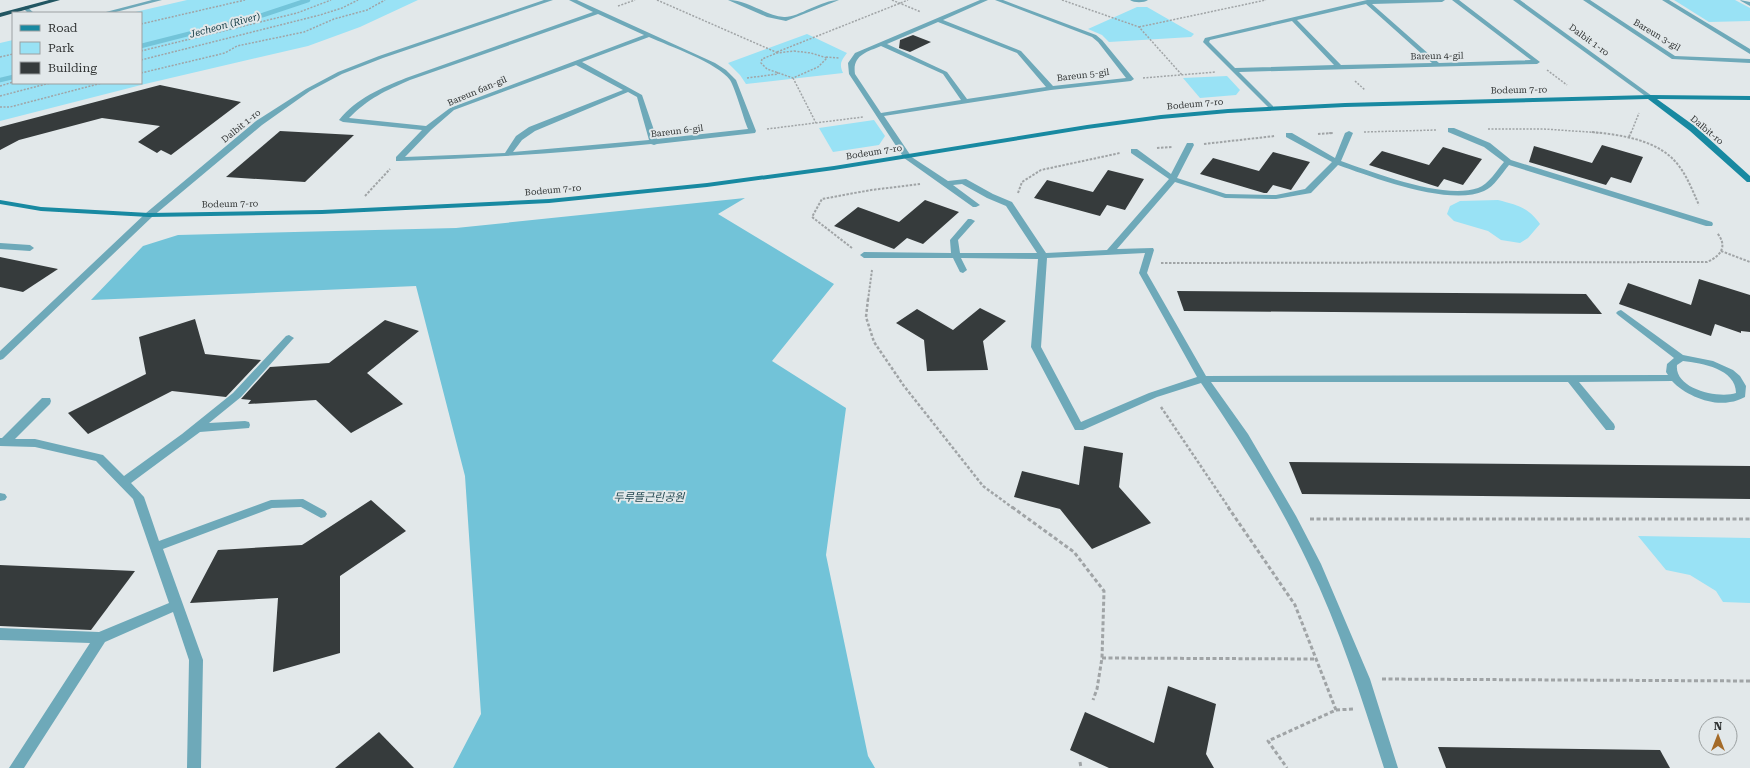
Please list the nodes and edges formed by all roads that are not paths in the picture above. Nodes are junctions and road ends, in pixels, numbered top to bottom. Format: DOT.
graph roads {
  1 [pos="28,0"];
  2 [pos="57,0"];
  3 [pos="159,0"];
  4 [pos="550,0"];
  5 [pos="572,0"];
  6 [pos="731,0"];
  7 [pos="836,0"];
  8 [pos="985,0"];
  9 [pos="998,0"];
  10 [pos="1132,0"];
  11 [pos="1145,0"];
  12 [pos="1442,0"];
  13 [pos="1455,0"];
  14 [pos="1516,0"];
  15 [pos="1586,0"];
  16 [pos="1665,0"];
  17 [pos="1743,0"];
  18 [pos="1367,1"];
  19 [pos="1750,4"];
  20 [pos="0,8"];
  21 [pos="29,10"];
  22 [pos="17,12"];
  23 [pos="109,12"];
  24 [pos="599,12"];
  25 [pos="12,13"];
  26 [pos="0,15"];
  27 [pos="1293,19"];
  28 [pos="938,20"];
  29 [pos="649,34"];
  30 [pos="880,44"];
  31 [pos="1750,52"];
  32 [pos="1750,61"];
  33 [pos="576,62"];
  34 [pos="1438,65"];
  35 [pos="1339,67"];
  36 [pos="1234,70"];
  37 [pos="1051,88"];
  38 [pos="628,90"];
  39 [pos="1650,97"];
  40 [pos="1750,98"];
  41 [pos="966,102"];
  42 [pos="1271,107"];
  43 [pos="879,115"];
  44 [pos="428,128"];
  45 [pos="1451,130"];
  46 [pos="1349,133"];
  47 [pos="1289,135"];
  48 [pos="654,143"];
  49 [pos="1190,145"];
  50 [pos="1134,151"];
  51 [pos="507,155"];
  52 [pos="907,156"];
  53 [pos="399,159"];
  54 [pos="1337,162"];
  55 [pos="1508,162"];
  56 [pos="1173,179"];
  57 [pos="1750,180"];
  58 [pos="947,184"];
  59 [pos="0,202"];
  60 [pos="976,204"];
  61 [pos="149,215"];
  62 [pos="971,221"];
  63 [pos="1709,224"];
  64 [pos="0,246"];
  65 [pos="30,248"];
  66 [pos="1109,253"];
  67 [pos="864,255"];
  68 [pos="956,256"];
  69 [pos="1043,256"];
  70 [pos="963,270"];
  71 [pos="1621,313"];
  72 [pos="289,338"];
  73 [pos="0,357"];
  74 [pos="1681,358"];
  75 [pos="1674,378"];
  76 [pos="1203,379"];
  77 [pos="1571,379"];
  78 [pos="1745,382"];
  79 [pos="46,401"];
  80 [pos="245,425"];
  81 [pos="1610,427"];
  82 [pos="197,428"];
  83 [pos="3,442"];
  84 [pos="124,482"];
  85 [pos="321,514"];
  86 [pos="156,547"];
  87 [pos="177,605"];
  88 [pos="0,634"];
  89 [pos="100,638"];
  90 [pos="16,768"];
  91 [pos="194,768"];
  92 [pos="1391,768"];
  1 -- 20 [label="highway"];
  2 -- 21 [label="highway"];
  3 -- 23 [label="street"];
  4 -- 61 [label="street, Dalbit 1-ro"];
  5 -- 24 [label="street"];
  6 -- 7 [label="street"];
  8 -- 28 [label="street"];
  9 -- 37 [label="street, Bareun 5-gil"];
  10 -- 11 [label="street"];
  12 -- 18 [label="street"];
  13 -- 34 [label="street, Bareun 4-gil"];
  14 -- 39 [label="street, Dalbit 1-ro"];
  15 -- 32 [label="street, Bareun 3-gil"];
  16 -- 31 [label="street"];
  17 -- 19 [label="street"];
  18 -- 27 [label="street"];
  18 -- 34 [label="street"];
  21 -- 22 [label="highway"];
  24 -- 29 [label="street"];
  24 -- 44 [label="street"];
  25 -- 26 [label="highway"];
  27 -- 35 [label="street"];
  27 -- 36 [label="street"];
  28 -- 30 [label="street"];
  28 -- 37 [label="street"];
  29 -- 33 [label="street, Bareun 6an-gil"];
  29 -- 48 [label="street, Bareun 6-gil"];
  30 -- 41 [label="street"];
  30 -- 43 [label="street"];
  33 -- 38 [label="street"];
  33 -- 44 [label="street, Bareun 6an-gil"];
  34 -- 35 [label="street, Bareun 4-gil"];
  35 -- 36 [label="street, Bareun 4-gil"];
  36 -- 42 [label="street"];
  37 -- 41 [label="street, Bareun 5-gil"];
  38 -- 48 [label="street"];
  38 -- 51 [label="street"];
  39 -- 40 [label="street, Bodeum 7-ro"];
  39 -- 42 [label="street, Bodeum 7-ro"];
  39 -- 57 [label="street, Dalbit-ro"];
  41 -- 43 [label="street, Bareun 5-gil"];
  42 -- 52 [label="street, Bodeum 7-ro"];
  43 -- 52 [label="street"];
  44 -- 53 [label="street, Bareun 6an-gil"];
  45 -- 55 [label="street"];
  46 -- 54 [label="street"];
  47 -- 54 [label="street"];
  48 -- 51 [label="street, Bareun 6-gil"];
  49 -- 56 [label="street"];
  50 -- 56 [label="street"];
  51 -- 53 [label="street, Bareun 6-gil"];
  52 -- 58 [label="street"];
  52 -- 61 [label="street, Bodeum 7-ro"];
  54 -- 55 [label="street"];
  54 -- 56 [label="street"];
  55 -- 63 [label="street"];
  56 -- 66 [label="street"];
  58 -- 60 [label="street"];
  58 -- 69 [label="street"];
  59 -- 61 [label="street, Bodeum 7-ro"];
  61 -- 73 [label="street, Dalbit 1-ro"];
  62 -- 68 [label="street"];
  64 -- 65 [label="street"];
  66 -- 69 [label="street"];
  66 -- 76 [label="street"];
  67 -- 68 [label="street"];
  68 -- 69 [label="street"];
  68 -- 70 [label="street"];
  69 -- 76 [label="street"];
  71 -- 74 [label="street"];
  72 -- 82 [label="street"];
  74 -- 75 [label="street"];
  74 -- 78 [label="street"];
  75 -- 77 [label="street"];
  75 -- 78 [label="street"];
  76 -- 77 [label="street"];
  76 -- 92 [label="street"];
  77 -- 81 [label="street"];
  79 -- 83 [label="street"];
  80 -- 82 [label="street"];
  82 -- 84 [label="street"];
  83 -- 84 [label="street"];
  84 -- 86 [label="street"];
  85 -- 86 [label="street"];
  86 -- 87 [label="street"];
  87 -- 89 [label="street"];
  87 -- 91 [label="street"];
  88 -- 89 [label="street"];
  89 -- 90 [label="street"];
}
